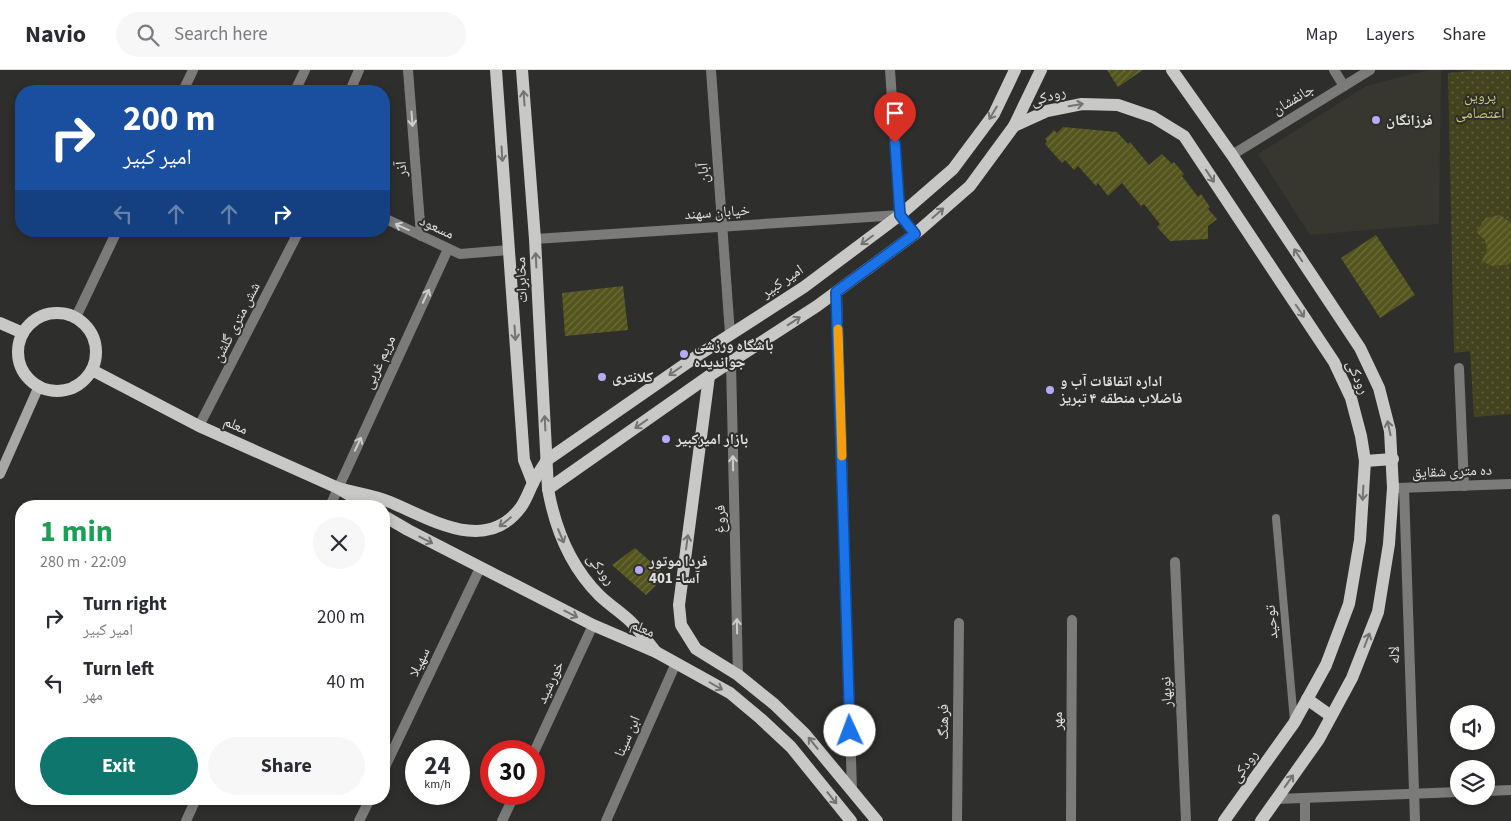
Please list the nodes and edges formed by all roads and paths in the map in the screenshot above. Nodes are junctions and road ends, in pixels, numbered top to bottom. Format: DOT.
graph roads {
  1 [pos="193,70"];
  2 [pos="305,70"];
  3 [pos="359,70"];
  4 [pos="408,70"];
  5 [pos="496,70"];
  6 [pos="522,70"];
  7 [pos="711,70"];
  8 [pos="890,70"];
  9 [pos="1015,70"];
  10 [pos="1042,70"];
  11 [pos="1172,70"];
  12 [pos="1334,70"];
  13 [pos="1370,70"];
  14 [pos="186,85"];
  15 [pos="298,85"];
  16 [pos="353,85"];
  17 [pos="1344,86"];
  18 [pos="1014,126"];
  19 [pos="1232,154"];
  20 [pos="900,215"];
  21 [pos="390,221"];
  22 [pos="722,227"];
  23 [pos="915,234"];
  24 [pos="421,236"];
  25 [pos="114,237"];
  26 [pos="296,237"];
  27 [pos="535,239"];
  28 [pos="448,249"];
  29 [pos="509,250"];
  30 [pos="836,292"];
  31 [pos="76,317"];
  32 [pos="0,323"];
  33 [pos="23,333"];
  34 [pos="730,334"];
  35 [pos="697,356"];
  36 [pos="731,362"];
  37 [pos="1459,368"];
  38 [pos="92,370"];
  39 [pos="709,376"];
  40 [pos="39,386"];
  41 [pos="199,426"];
  42 [pos="1393,459"];
  43 [pos="547,460"];
  44 [pos="1365,460"];
  45 [pos="0,474"];
  46 [pos="533,483"];
  47 [pos="1511,484"];
  48 [pos="1464,486"];
  49 [pos="338,488"];
  50 [pos="1399,488"];
  51 [pos="548,489"];
  52 [pos="1511,492"];
  53 [pos="333,500"];
  54 [pos="358,500"];
  55 [pos="383,500"];
  56 [pos="390,502"];
  57 [pos="1276,518"];
  58 [pos="390,520"];
  59 [pos="1175,562"];
  60 [pos="480,568"];
  61 [pos="1072,620"];
  62 [pos="958,623"];
  63 [pos="593,625"];
  64 [pos="656,652"];
  65 [pos="676,663"];
  66 [pos="738,674"];
  67 [pos="1307,699"];
  68 [pos="1331,716"];
  69 [pos="1294,723"];
  70 [pos="540,740"];
  71 [pos="390,757"];
  72 [pos="1511,790"];
  73 [pos="852,791"];
  74 [pos="1495,791"];
  75 [pos="1450,792"];
  76 [pos="1414,794"];
  77 [pos="1305,798"];
  78 [pos="1277,799"];
  79 [pos="193,805"];
  80 [pos="367,805"];
  81 [pos="509,805"];
  82 [pos="186,821"];
  83 [pos="359,821"];
  84 [pos="502,821"];
  85 [pos="606,821"];
  86 [pos="851,821"];
  87 [pos="877,821"];
  88 [pos="957,821"];
  89 [pos="1071,821"];
  90 [pos="1186,821"];
  91 [pos="1224,821"];
  92 [pos="1261,821"];
  93 [pos="1305,821"];
  94 [pos="1415,821"];
  1 -- 14 [label="street"];
  2 -- 15 [label="street"];
  3 -- 16 [label="street"];
  4 -- 24 [label="street, آذر, one-way"];
  5 -- 29 [label="main road, مخابرات, one-way"];
  27 -- 6 [label="main road, مخابرات, one-way"];
  7 -- 22 [label="street, آبان"];
  8 -- 20 [label="street"];
  9 -- 20 [label="main road, امیر کبیر, one-way"];
  10 -- 18 [label="main road"];
  11 -- 19 [label="main road, رودکى"];
  12 -- 17 [label="street"];
  13 -- 17 [label="street, جانفشان"];
  17 -- 19 [label="street, جانفشان"];
  23 -- 18 [label="main road, one-way"];
  18 -- 44 [label="main road, رودکى, one-way"];
  42 -- 19 [label="main road, رودکى, one-way"];
  20 -- 22 [label="street, خیابان سهند"];
  20 -- 23 [label="street"];
  20 -- 34 [label="main road, امیر کبیر, one-way"];
  24 -- 21 [label="street, مسعود, one-way"];
  22 -- 27 [label="street, خیابان سهند"];
  22 -- 34 [label="street, آبان"];
  23 -- 30 [label="main road"];
  24 -- 28 [label="street, مسعود"];
  25 -- 31 [label="street"];
  26 -- 41 [label="street, شش متری گلشن"];
  43 -- 27 [label="main road, مخابرات, one-way"];
  28 -- 29 [label="street, مسعود"];
  49 -- 28 [label="street, مریم غربی, one-way"];
  29 -- 46 [label="main road, مخابرات, one-way"];
  36 -- 30 [label="main road, one-way"];
  30 -- 73 [label="street"];
  31 -- 33 [label="main road"];
  31 -- 38 [label="main road"];
  32 -- 33 [label="main road"];
  33 -- 40 [label="main road"];
  34 -- 35 [label="main road, امیر کبیر"];
  35 -- 39 [label="main road"];
  35 -- 43 [label="main road, امیر کبیر, one-way"];
  36 -- 39 [label="main road"];
  66 -- 36 [label="street, فروغ, one-way"];
  37 -- 48 [label="street"];
  38 -- 40 [label="main road"];
  38 -- 41 [label="main road, معلم"];
  39 -- 51 [label="main road, one-way"];
  66 -- 39 [label="main road, one-way"];
  40 -- 45 [label="main road"];
  41 -- 49 [label="main road, معلم"];
  42 -- 44 [label="main road"];
  42 -- 50 [label="main road, رودکى"];
  43 -- 46 [label="main road, امیر کبیر"];
  43 -- 51 [label="main road, مخابرات"];
  44 -- 67 [label="main road, رودکى, one-way"];
  46 -- 51 [label="main road"];
  46 -- 56 [label="main road, امیر کبیر, one-way"];
  47 -- 48 [label="street, ده متری شقایق"];
  47 -- 52 [label="street"];
  48 -- 50 [label="street, ده متری شقایق"];
  49 -- 53 [label="street, مریم غربی"];
  49 -- 54 [label="main road, معلم"];
  55 -- 49 [label="main road, امیر کبیر, one-way"];
  68 -- 50 [label="main road, رودکى, one-way"];
  50 -- 76 [label="street, لاله"];
  51 -- 64 [label="main road, رودکی, one-way"];
  57 -- 69 [label="lane, توحید"];
  58 -- 60 [label="main road, معلم, one-way"];
  59 -- 90 [label="street, نوبهار"];
  60 -- 63 [label="main road, معلم, one-way"];
  60 -- 71 [label="street, سهیلا"];
  61 -- 89 [label="street, مهر"];
  62 -- 88 [label="street, فرهنگ"];
  63 -- 64 [label="main road, معلم"];
  63 -- 70 [label="street, خورشید"];
  64 -- 65 [label="main road, معلم"];
  65 -- 85 [label="street, ابن سینا"];
  65 -- 86 [label="main road, معلم, one-way"];
  73 -- 66 [label="main road, one-way"];
  67 -- 68 [label="main road"];
  67 -- 69 [label="main road, رودکى"];
  78 -- 68 [label="main road, رودکى, one-way"];
  69 -- 91 [label="main road, رودکى"];
  72 -- 74 [label="street"];
  73 -- 87 [label="main road"];
  75 -- 76 [label="street"];
  76 -- 77 [label="street"];
  76 -- 94 [label="street, لاله"];
  77 -- 78 [label="street"];
  77 -- 93 [label="street"];
  78 -- 92 [label="main road, رودکى"];
  79 -- 82 [label="street"];
  80 -- 83 [label="street"];
  81 -- 84 [label="street"];
}
